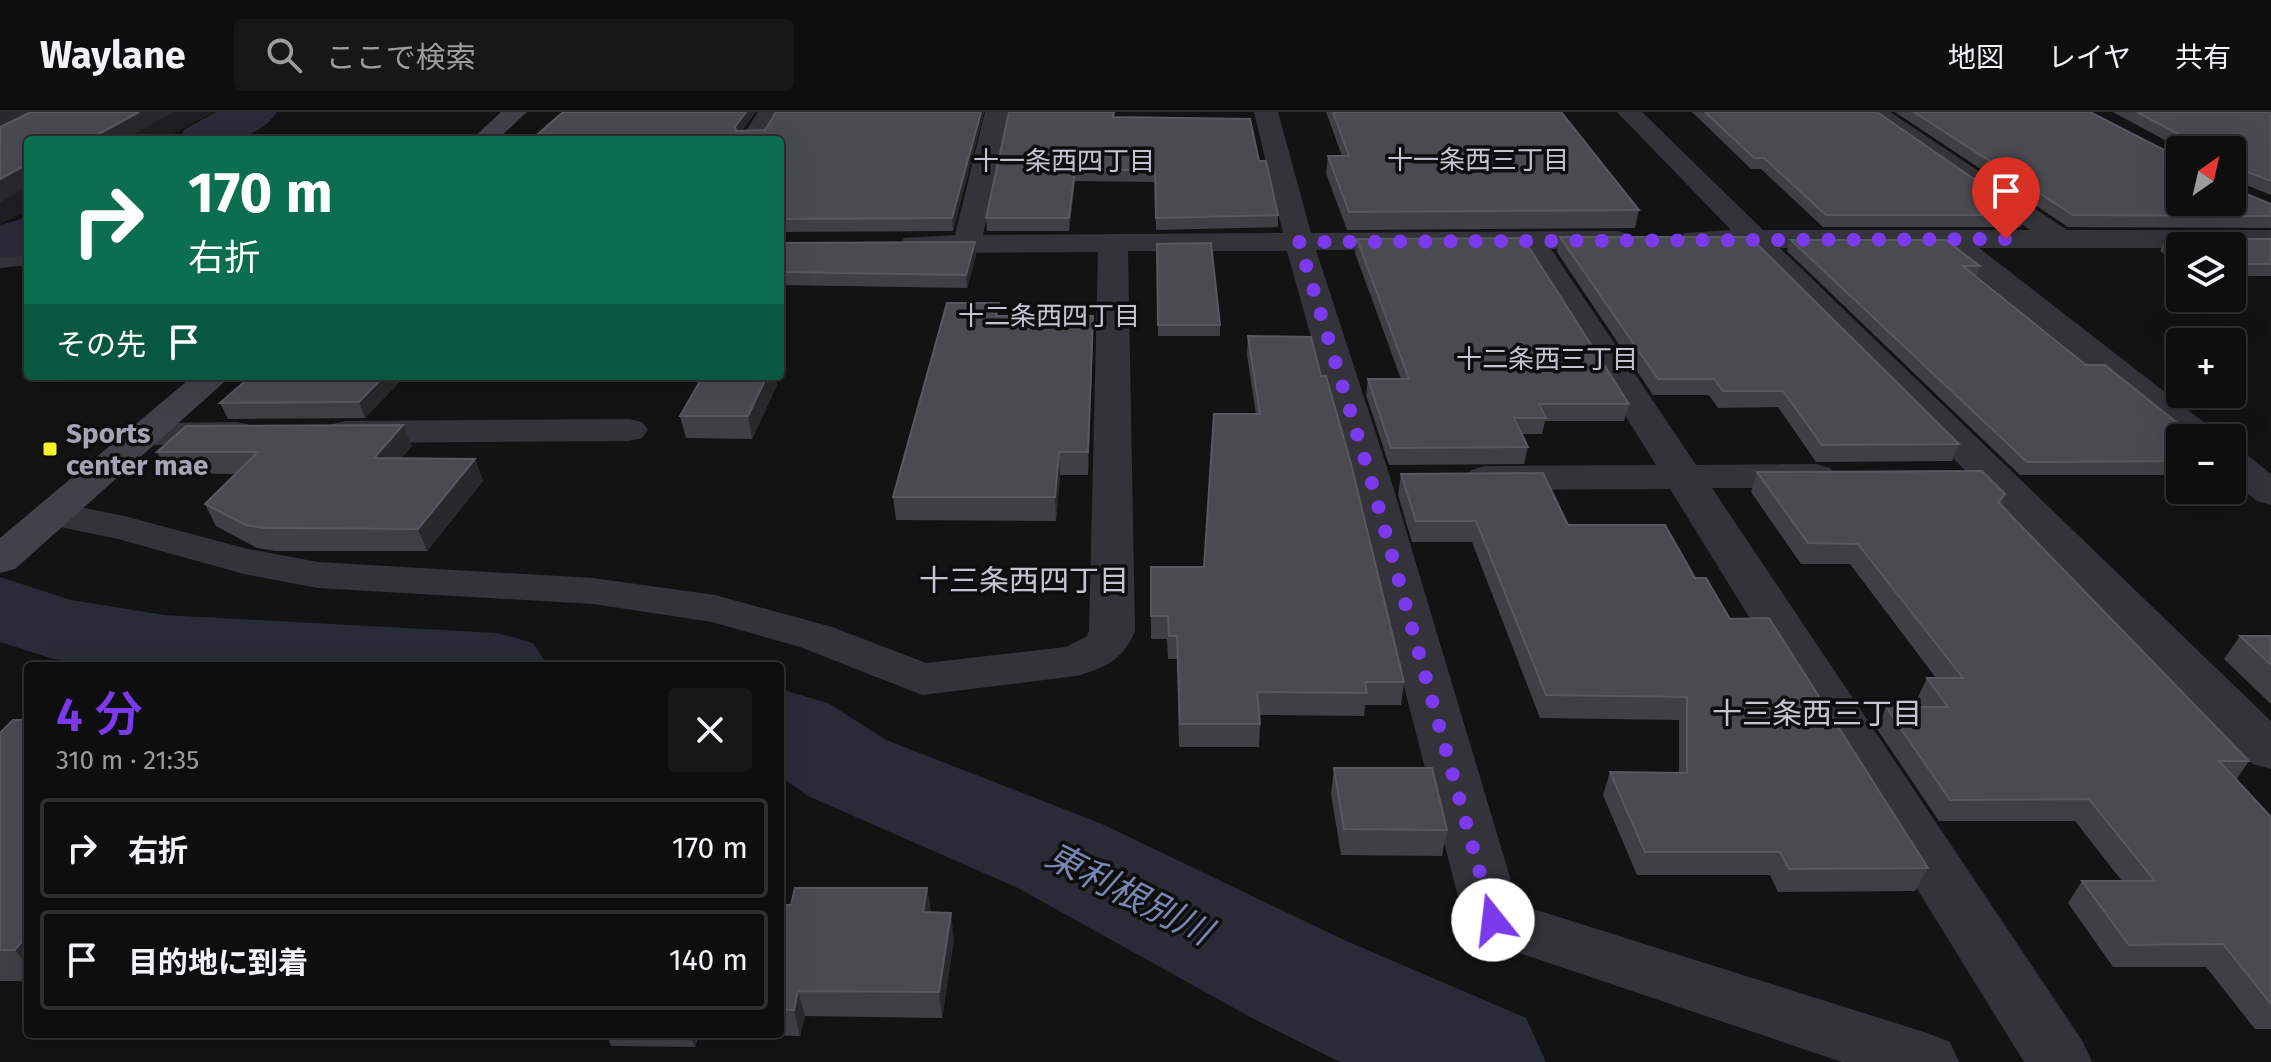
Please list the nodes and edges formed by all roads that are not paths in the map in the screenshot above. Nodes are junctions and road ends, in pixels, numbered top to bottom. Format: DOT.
graph roads {
  1 [pos="515,112"];
  2 [pos="770,112"];
  3 [pos="997,112"];
  4 [pos="1266,112"];
  5 [pos="1629,112"];
  6 [pos="1875,112"];
  7 [pos="488,136"];
  8 [pos="755,136"];
  9 [pos="1755,239"];
  10 [pos="1950,239"];
  11 [pos="2061,239"];
  12 [pos="2271,239"];
  13 [pos="1531,240"];
  14 [pos="1113,242"];
  15 [pos="1299,242"];
  16 [pos="889,244"];
  17 [pos="967,244"];
  18 [pos="24,260"];
  19 [pos="0,263"];
  20 [pos="209,380"];
  21 [pos="2183,424"];
  22 [pos="629,430"];
  23 [pos="318,432"];
  24 [pos="272,433"];
  25 [pos="147,434"];
  26 [pos="2246,473"];
  27 [pos="1948,475"];
  28 [pos="1995,475"];
  29 [pos="1682,476"];
  30 [pos="1854,476"];
  31 [pos="1449,479"];
  32 [pos="2271,493"];
  33 [pos="46,521"];
  34 [pos="0,560"];
  35 [pos="2271,751"];
  36 [pos="1927,1062"];
  37 [pos="2060,1062"];
  1 -- 7 [label="street"];
  2 -- 8 [label="street"];
  3 -- 17 [label="street"];
  4 -- 15 [label="street"];
  5 -- 9 [label="street"];
  6 -- 11 [label="street"];
  9 -- 10 [label="street"];
  9 -- 13 [label="street"];
  9 -- 28 [label="street"];
  10 -- 11 [label="street"];
  10 -- 21 [label="street"];
  11 -- 12 [label="street"];
  13 -- 15 [label="street"];
  13 -- 29 [label="street"];
  14 -- 15 [label="street"];
  14 -- 17 [label="street"];
  14 -- 33 [label="street"];
  15 -- 36 [label="street"];
  16 -- 17 [label="street"];
  18 -- 19 [label="lane"];
  20 -- 25 [label="street"];
  22 -- 23 [label="street"];
  24 -- 25 [label="street"];
  25 -- 33 [label="street"];
  26 -- 32 [label="street"];
  27 -- 28 [label="street"];
  28 -- 35 [label="street"];
  29 -- 30 [label="street"];
  29 -- 31 [label="street"];
  29 -- 37 [label="street"];
  33 -- 34 [label="street"];
}
